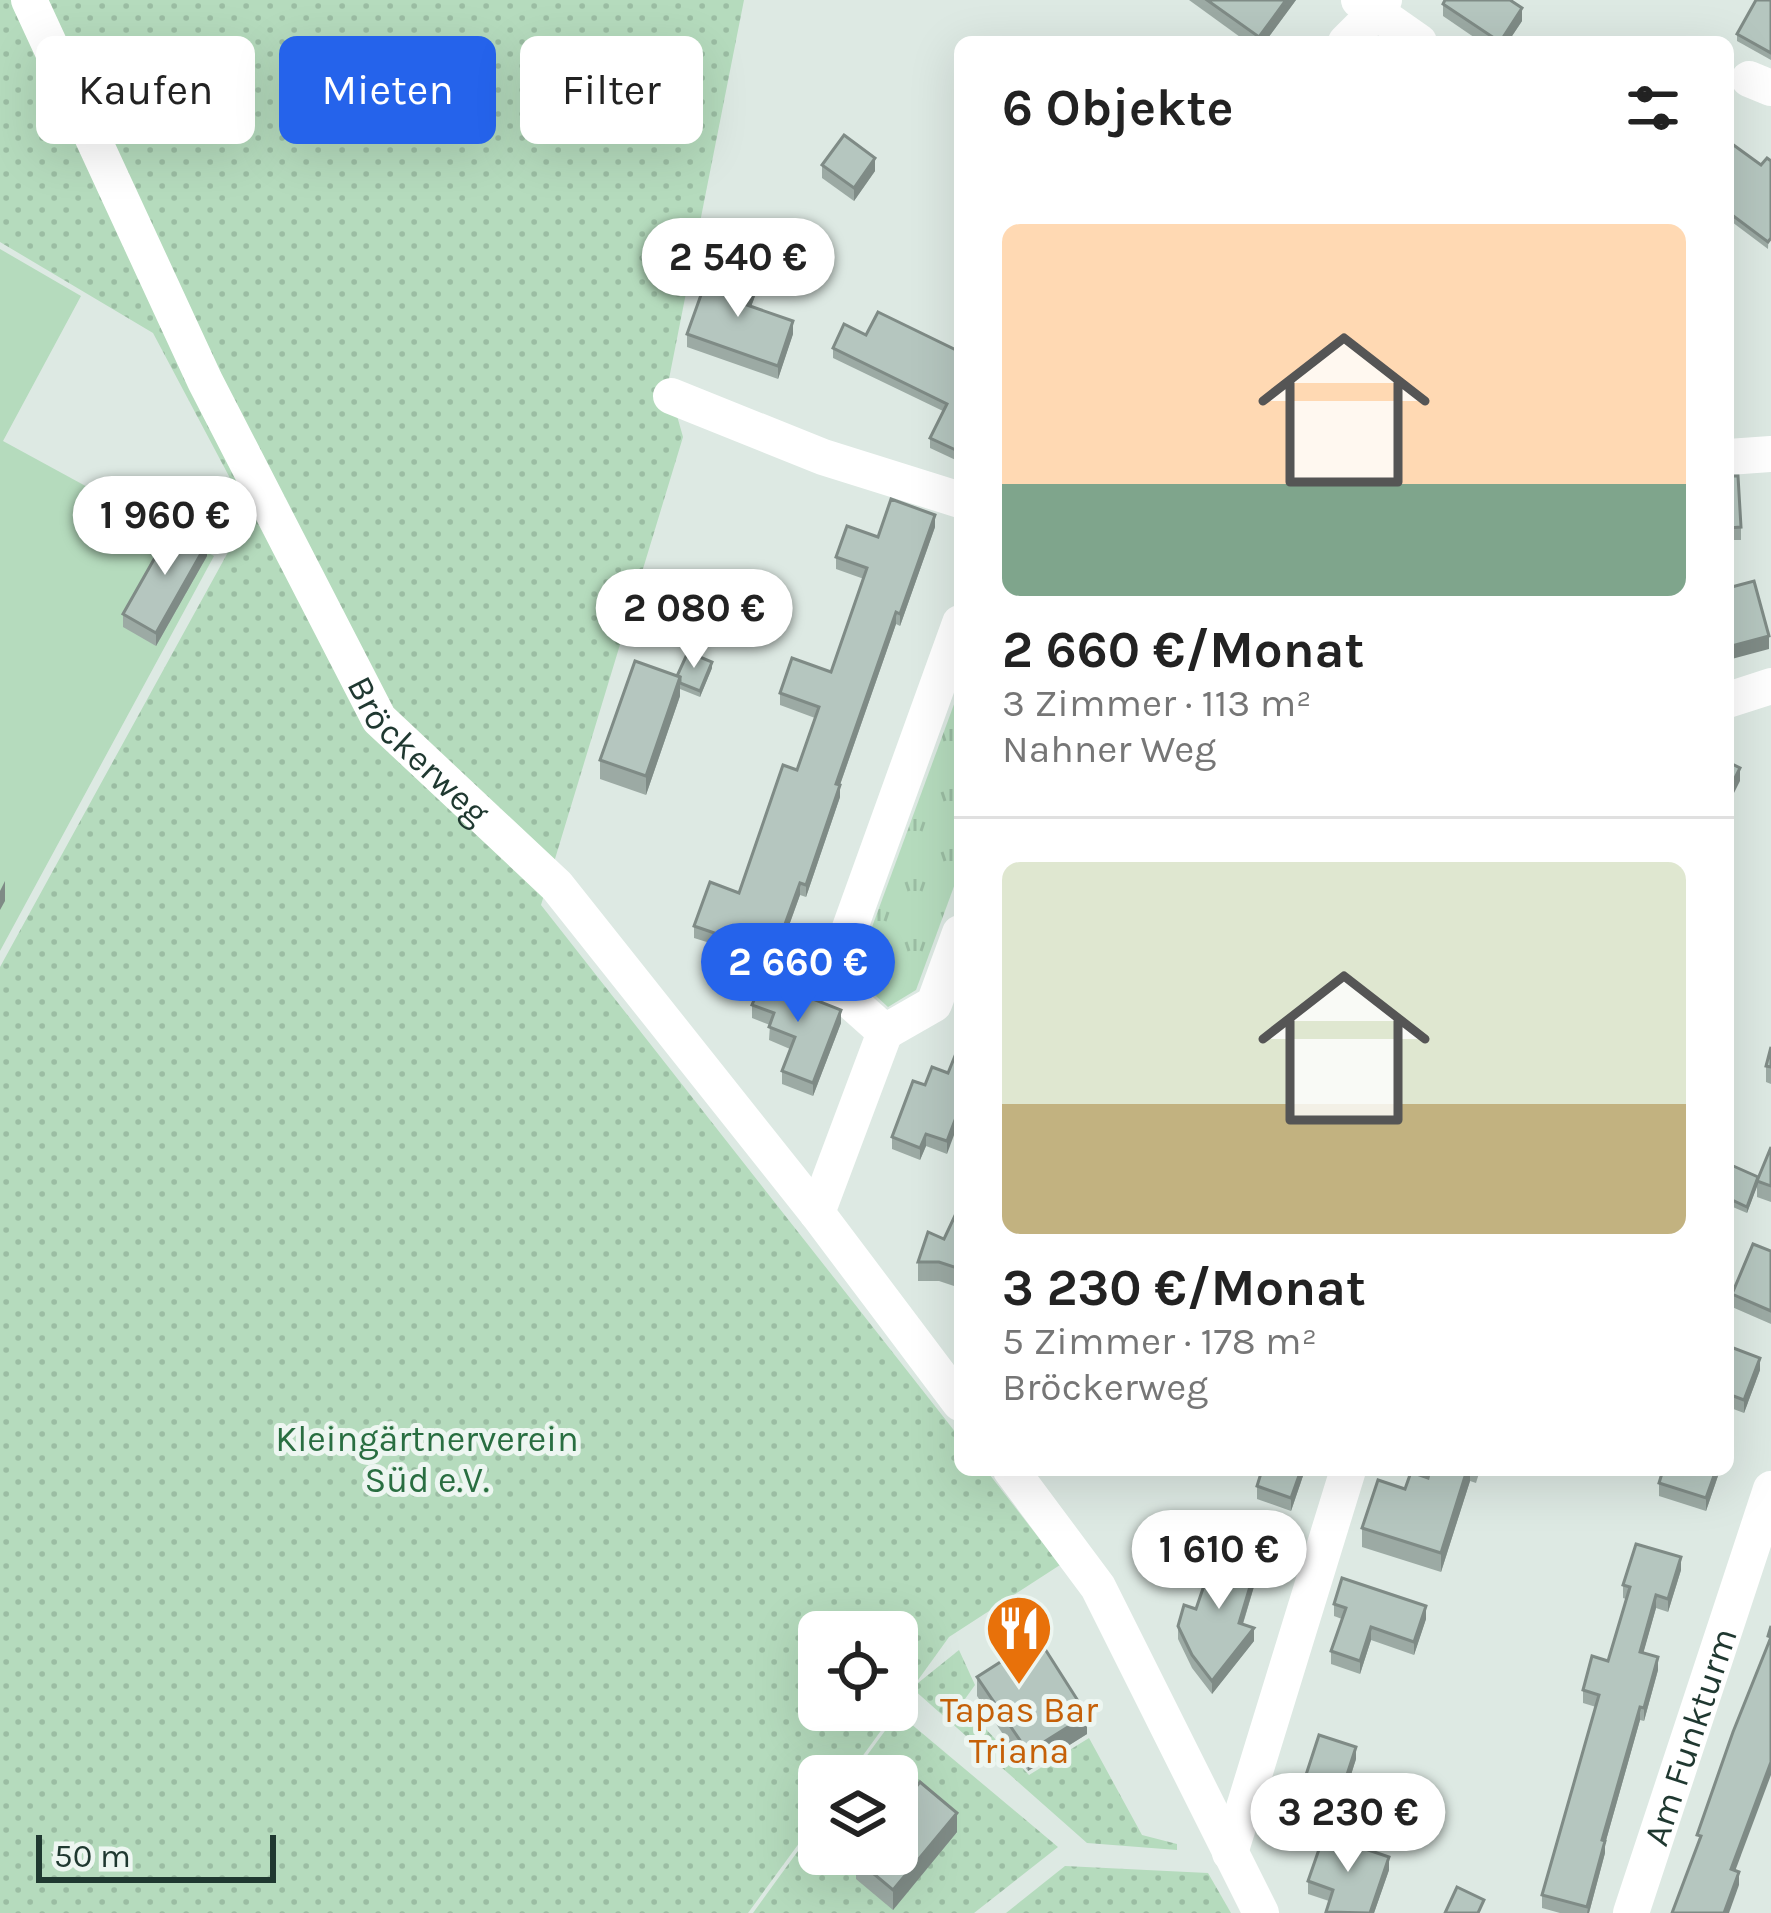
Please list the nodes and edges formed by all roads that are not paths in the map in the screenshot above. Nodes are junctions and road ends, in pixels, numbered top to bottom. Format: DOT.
graph roads {
  1 [pos="28,0"];
  2 [pos="1372,4"];
  3 [pos="1350,36"];
  4 [pos="1412,36"];
  5 [pos="671,396"];
  6 [pos="1771,454"];
  7 [pos="1734,457"];
  8 [pos="954,498"];
  9 [pos="954,640"];
  10 [pos="1771,686"];
  11 [pos="1734,698"];
  12 [pos="954,949"];
  13 [pos="885,1032"];
  14 [pos="817,1213"];
  15 [pos="954,1395"];
  16 [pos="1015,1476"];
  17 [pos="1346,1476"];
  18 [pos="1771,1489"];
  19 [pos="1230,1853"];
  20 [pos="1261,1913"];
  21 [pos="1631,1913"];
  1 -- 14 [label="street, Bröckerweg"];
  2 -- 3 [label="street"];
  2 -- 4 [label="street"];
  5 -- 8 [label="street"];
  6 -- 7 [label="street"];
  9 -- 13 [label="street"];
  10 -- 11 [label="street"];
  12 -- 13 [label="street"];
  13 -- 14 [label="street"];
  14 -- 15 [label="street, Bröckerweg"];
  16 -- 19 [label="street"];
  17 -- 19 [label="street"];
  18 -- 21 [label="street, Am Funkturm"];
  19 -- 20 [label="street"];
}
